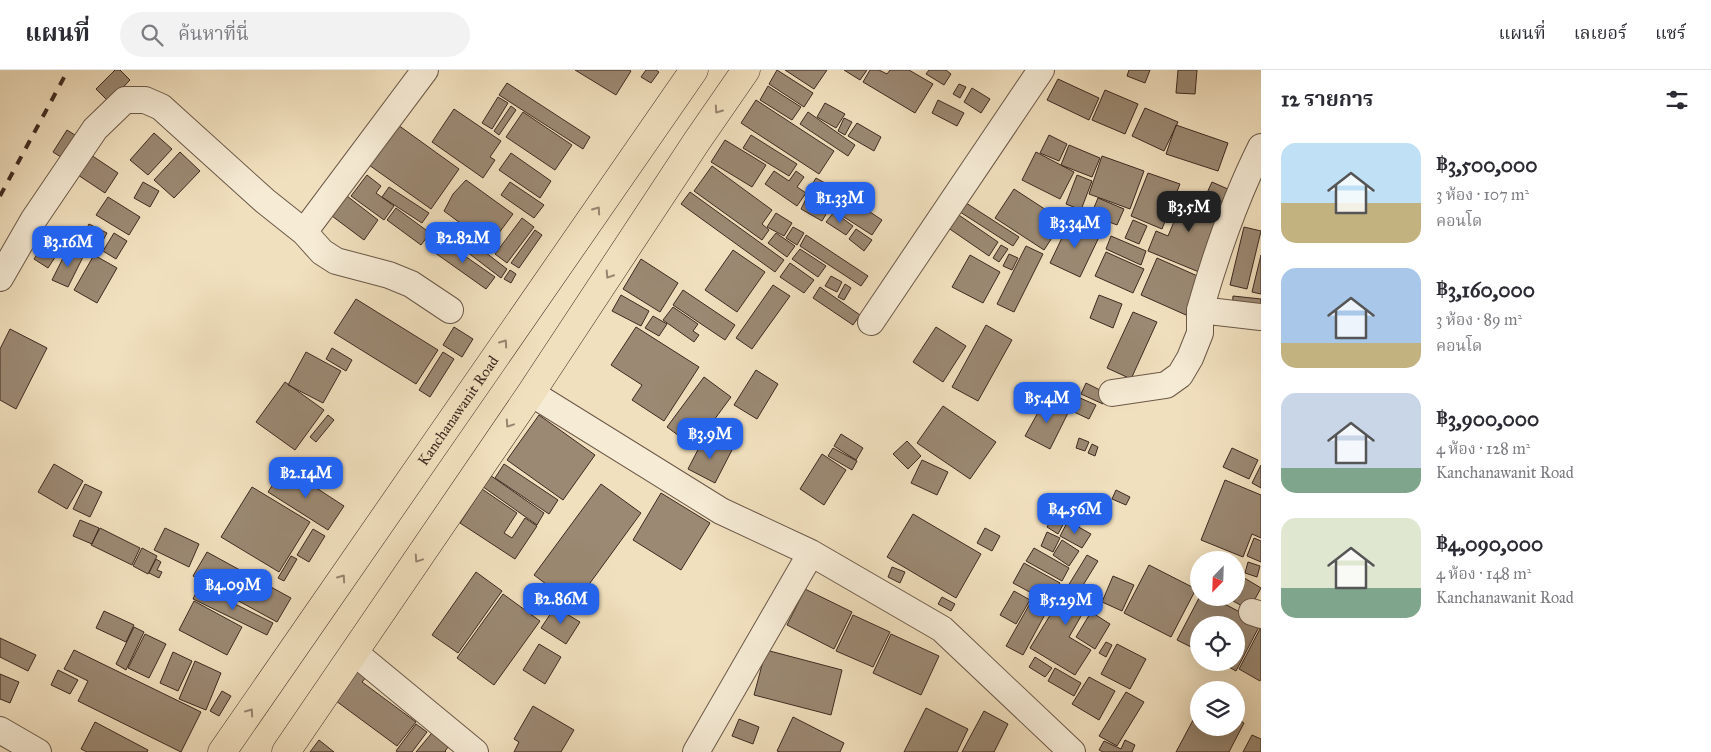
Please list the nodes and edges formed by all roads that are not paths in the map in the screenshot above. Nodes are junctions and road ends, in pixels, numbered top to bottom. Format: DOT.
graph roads {
  1 [pos="425,70"];
  2 [pos="694,70"];
  3 [pos="746,70"];
  4 [pos="1041,70"];
  5 [pos="1261,146"];
  6 [pos="304,232"];
  7 [pos="0,278"];
  8 [pos="450,310"];
  9 [pos="1200,310"];
  10 [pos="1261,317"];
  11 [pos="871,322"];
  12 [pos="531,393"];
  13 [pos="1112,393"];
  14 [pos="811,553"];
  15 [pos="354,652"];
  16 [pos="0,730"];
  17 [pos="38,752"];
  18 [pos="222,752"];
  19 [pos="286,752"];
  20 [pos="475,752"];
  21 [pos="696,752"];
  22 [pos="1072,752"];
  1 -- 6 [label="street"];
  18 -- 2 [label="highway, Kanchanawanit Road, one-way"];
  3 -- 12 [label="highway, one-way"];
  4 -- 11 [label="street"];
  5 -- 9 [label="street"];
  6 -- 7 [label="street"];
  6 -- 8 [label="street"];
  9 -- 10 [label="street"];
  9 -- 13 [label="street"];
  12 -- 14 [label="street"];
  12 -- 15 [label="highway, one-way"];
  14 -- 21 [label="street"];
  14 -- 22 [label="street"];
  15 -- 19 [label="highway"];
  15 -- 20 [label="street"];
  16 -- 17 [label="street"];
}
